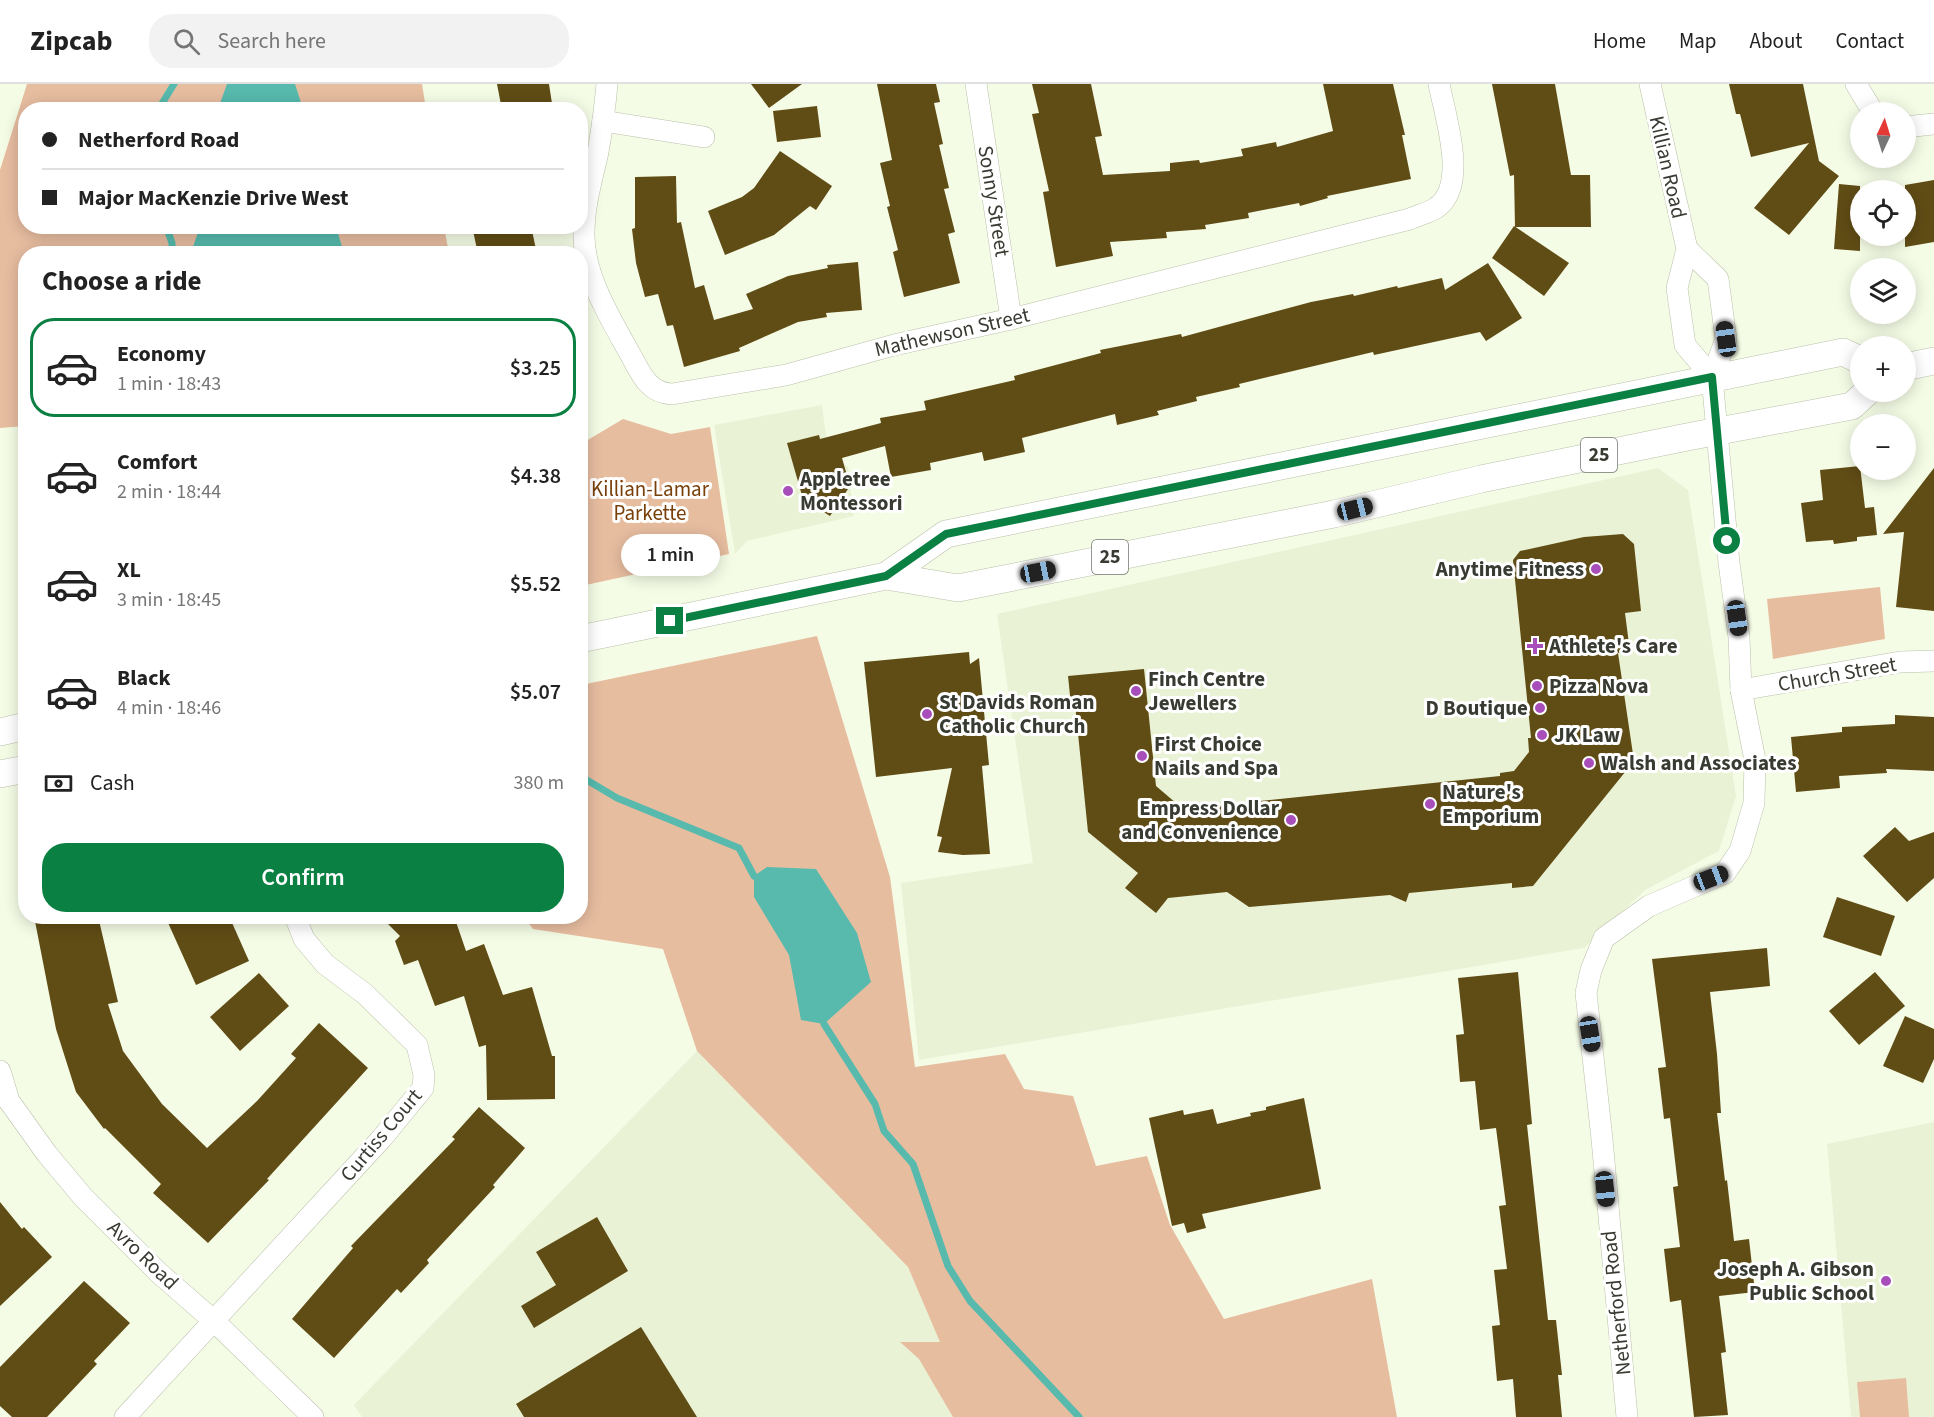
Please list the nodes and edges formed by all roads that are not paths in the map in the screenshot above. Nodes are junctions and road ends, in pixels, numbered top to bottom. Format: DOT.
graph roads {
  1 [pos="607,84"];
  2 [pos="976,84"];
  3 [pos="1439,84"];
  4 [pos="1650,84"];
  5 [pos="1856,84"];
  6 [pos="1867,102"];
  7 [pos="603,121"];
  8 [pos="1934,124"];
  9 [pos="1916,126"];
  10 [pos="704,137"];
  11 [pos="588,190"];
  12 [pos="1687,249"];
  13 [pos="588,254"];
  14 [pos="1011,319"];
  15 [pos="1850,355"];
  16 [pos="1934,361"];
  17 [pos="1916,365"];
  18 [pos="1712,377"];
  19 [pos="1856,402"];
  20 [pos="1718,430"];
  21 [pos="886,576"];
  22 [pos="588,637"];
  23 [pos="1934,661"];
  24 [pos="1741,690"];
  25 [pos="18,728"];
  26 [pos="0,732"];
  27 [pos="18,771"];
  28 [pos="0,774"];
  29 [pos="298,924"];
  30 [pos="0,1071"];
  31 [pos="214,1321"];
  32 [pos="125,1417"];
  33 [pos="313,1417"];
  34 [pos="1627,1417"];
  1 -- 7 [label="street, Mathewson Street"];
  2 -- 14 [label="street, Sonny Street"];
  3 -- 14 [label="street, Mathewson Street"];
  4 -- 12 [label="street, Killian Road"];
  5 -- 6 [label="street"];
  7 -- 10 [label="street"];
  7 -- 11 [label="street, Mathewson Street"];
  8 -- 9 [label="street"];
  12 -- 18 [label="street, Killian Road"];
  12 -- 18 [label="street"];
  13 -- 14 [label="street, Mathewson Street"];
  15 -- 18 [label="main road, 25"];
  16 -- 17 [label="main road"];
  18 -- 20 [label="street, Netherford Road"];
  18 -- 21 [label="main road, 25"];
  19 -- 20 [label="main road, 25"];
  20 -- 21 [label="main road, 25"];
  20 -- 24 [label="street, Netherford Road"];
  21 -- 22 [label="main road, 25"];
  23 -- 24 [label="street, Church Street"];
  24 -- 34 [label="street, Netherford Road"];
  25 -- 26 [label="main road"];
  27 -- 28 [label="main road"];
  29 -- 31 [label="street, Curtiss Court"];
  30 -- 31 [label="street, Avro Road"];
  31 -- 32 [label="street, Curtiss Court"];
  31 -- 33 [label="street, Avro Road"];
}
